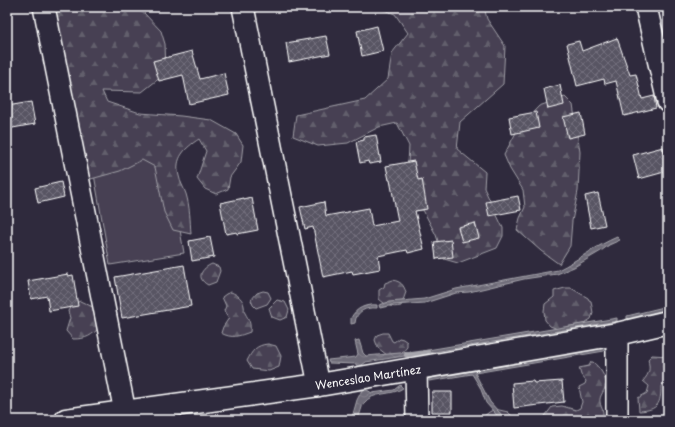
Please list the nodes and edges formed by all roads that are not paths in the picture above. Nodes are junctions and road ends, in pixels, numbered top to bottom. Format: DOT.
graph roads {
  1 [pos="44,7"];
  2 [pos="243,7"];
  3 [pos="646,7"];
  4 [pos="668,102"];
  5 [pos="668,322"];
  6 [pos="617,334"];
  7 [pos="416,369"];
  8 [pos="319,385"];
  9 [pos="125,412"];
  10 [pos="66,420"];
  11 [pos="416,420"];
  12 [pos="617,420"];
  1 -- 9 [label="street"];
  2 -- 8 [label="street"];
  3 -- 4 [label="street"];
  5 -- 6 [label="main road, Wenceslao Martínez"];
  6 -- 7 [label="main road, Wenceslao Martínez"];
  6 -- 12 [label="street"];
  7 -- 8 [label="main road, Wenceslao Martínez"];
  7 -- 11 [label="street"];
  8 -- 9 [label="main road, Wenceslao Martínez"];
  9 -- 10 [label="main road, Wenceslao Martínez"];
}
